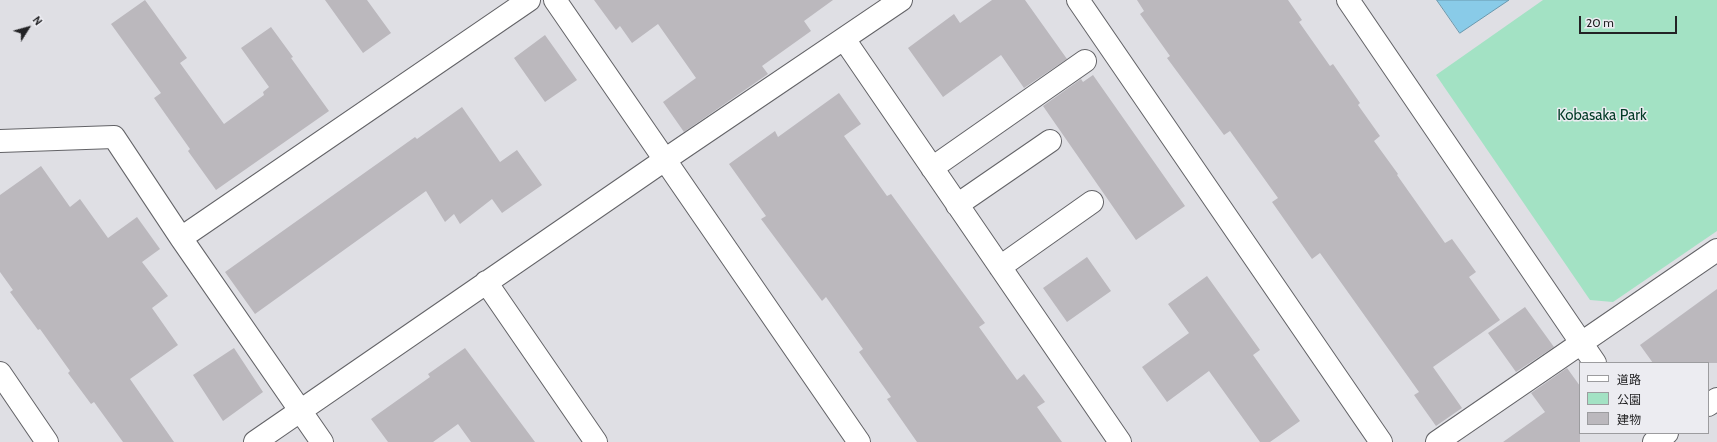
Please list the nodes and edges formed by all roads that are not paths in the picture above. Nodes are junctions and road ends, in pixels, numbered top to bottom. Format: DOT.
graph roads {
  1 [pos="530,0"];
  2 [pos="555,0"];
  3 [pos="901,0"];
  4 [pos="1078,0"];
  5 [pos="1348,0"];
  6 [pos="844,39"];
  7 [pos="1085,61"];
  8 [pos="0,141"];
  9 [pos="1050,141"];
  10 [pos="666,159"];
  11 [pos="932,168"];
  12 [pos="1092,202"];
  13 [pos="958,205"];
  14 [pos="181,238"];
  15 [pos="1717,250"];
  16 [pos="1000,267"];
  17 [pos="486,282"];
  18 [pos="1582,344"];
  19 [pos="1594,362"];
  20 [pos="0,373"];
  21 [pos="301,411"];
  22 [pos="1666,434"];
  23 [pos="47,442"];
  24 [pos="255,442"];
  25 [pos="322,442"];
  26 [pos="596,442"];
  27 [pos="859,442"];
  28 [pos="1120,442"];
  29 [pos="1381,442"];
  30 [pos="1437,442"];
  31 [pos="1654,442"];
  1 -- 14 [label="street"];
  2 -- 10 [label="street"];
  3 -- 6 [label="street"];
  4 -- 29 [label="street"];
  5 -- 18 [label="street"];
  6 -- 10 [label="street"];
  6 -- 11 [label="street"];
  7 -- 11 [label="street"];
  8 -- 14 [label="street"];
  9 -- 13 [label="street"];
  10 -- 17 [label="street"];
  10 -- 27 [label="street"];
  11 -- 13 [label="street"];
  12 -- 16 [label="street"];
  13 -- 16 [label="street"];
  14 -- 21 [label="street"];
  15 -- 18 [label="street"];
  16 -- 28 [label="street"];
  17 -- 21 [label="street"];
  17 -- 26 [label="street"];
  18 -- 19 [label="street"];
  18 -- 30 [label="street"];
  20 -- 23 [label="street"];
  21 -- 24 [label="street"];
  21 -- 25 [label="street"];
  22 -- 31 [label="street"];
}
